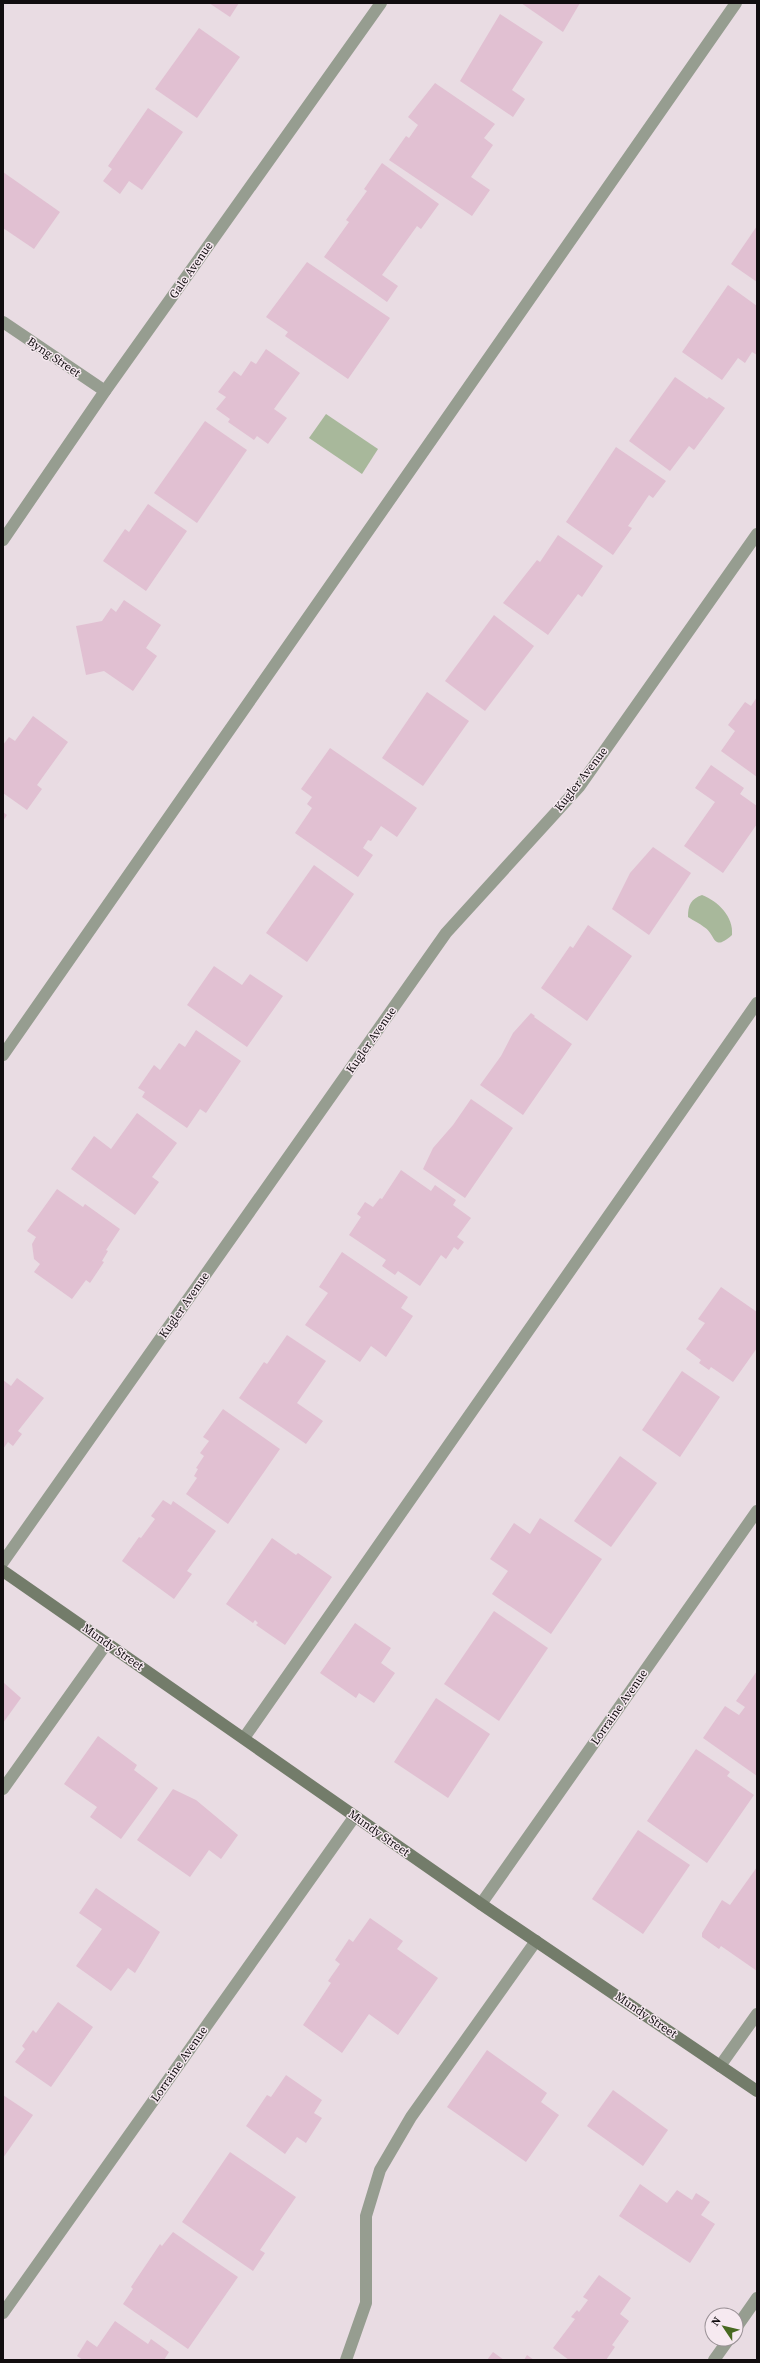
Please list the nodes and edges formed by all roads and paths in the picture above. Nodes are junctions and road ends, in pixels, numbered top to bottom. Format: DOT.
graph roads {
  1 [pos="381,3"];
  2 [pos="736,3"];
  3 [pos="3,322"];
  4 [pos="105,391"];
  5 [pos="757,534"];
  6 [pos="3,540"];
  7 [pos="757,1003"];
  8 [pos="3,1055"];
  9 [pos="757,1511"];
  10 [pos="3,1562"];
  11 [pos="3,1571"];
  12 [pos="107,1643"];
  13 [pos="244,1738"];
  14 [pos="3,1789"];
  15 [pos="355,1816"];
  16 [pos="482,1904"];
  17 [pos="536,1941"];
  18 [pos="757,2014"];
  19 [pos="720,2066"];
  20 [pos="757,2091"];
  21 [pos="757,2298"];
  22 [pos="3,2313"];
  23 [pos="744,2317"];
  24 [pos="723,2347"];
  25 [pos="346,2360"];
  26 [pos="714,2360"];
  1 -- 4 [label="street, Gale Avenue"];
  2 -- 8 [label="street"];
  3 -- 4 [label="street, Byng Street"];
  4 -- 6 [label="street, Gale Avenue"];
  5 -- 10 [label="street, Kugler Avenue"];
  7 -- 13 [label="street"];
  9 -- 16 [label="street, Lorraine Avenue"];
  11 -- 12 [label="street, Mundy Street"];
  12 -- 13 [label="street, Mundy Street"];
  12 -- 14 [label="street"];
  13 -- 15 [label="street, Mundy Street"];
  15 -- 16 [label="street, Mundy Street"];
  15 -- 22 [label="street, Lorraine Avenue"];
  16 -- 17 [label="street, Mundy Street"];
  17 -- 19 [label="street, Mundy Street"];
  17 -- 25 [label="street"];
  18 -- 19 [label="street"];
  19 -- 20 [label="street, Mundy Street"];
  21 -- 23 [label="street"];
  24 -- 26 [label="street"];
}
